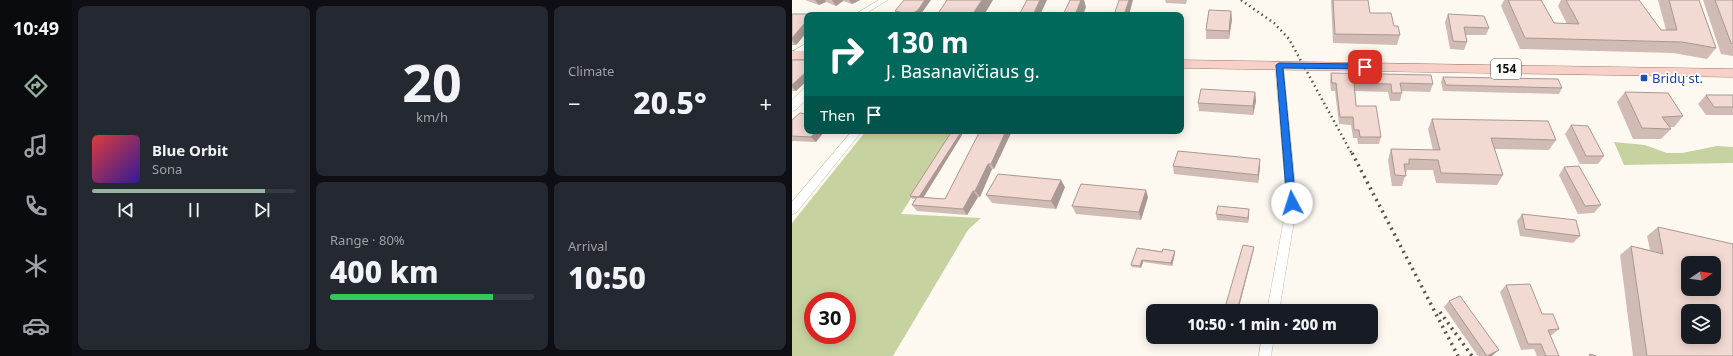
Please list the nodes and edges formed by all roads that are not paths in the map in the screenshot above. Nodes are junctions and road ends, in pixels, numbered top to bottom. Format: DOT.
graph roads {
  1 [pos="884,0"];
  2 [pos="863,12"];
  3 [pos="804,48"];
  4 [pos="792,55"];
  5 [pos="804,55"];
  6 [pos="1184,64"];
  7 [pos="1279,65"];
  8 [pos="1733,73"];
  9 [pos="804,95"];
  10 [pos="792,107"];
  11 [pos="855,134"];
  12 [pos="792,210"];
  13 [pos="1274,304"];
  14 [pos="1267,344"];
  15 [pos="1265,356"];
  1 -- 2 [label="street"];
  3 -- 4 [label="street"];
  4 -- 5 [label="main road"];
  6 -- 7 [label="main road, 154"];
  7 -- 8 [label="main road, 154"];
  7 -- 13 [label="street"];
  9 -- 10 [label="main road"];
  11 -- 12 [label="street"];
  14 -- 15 [label="street"];
}
